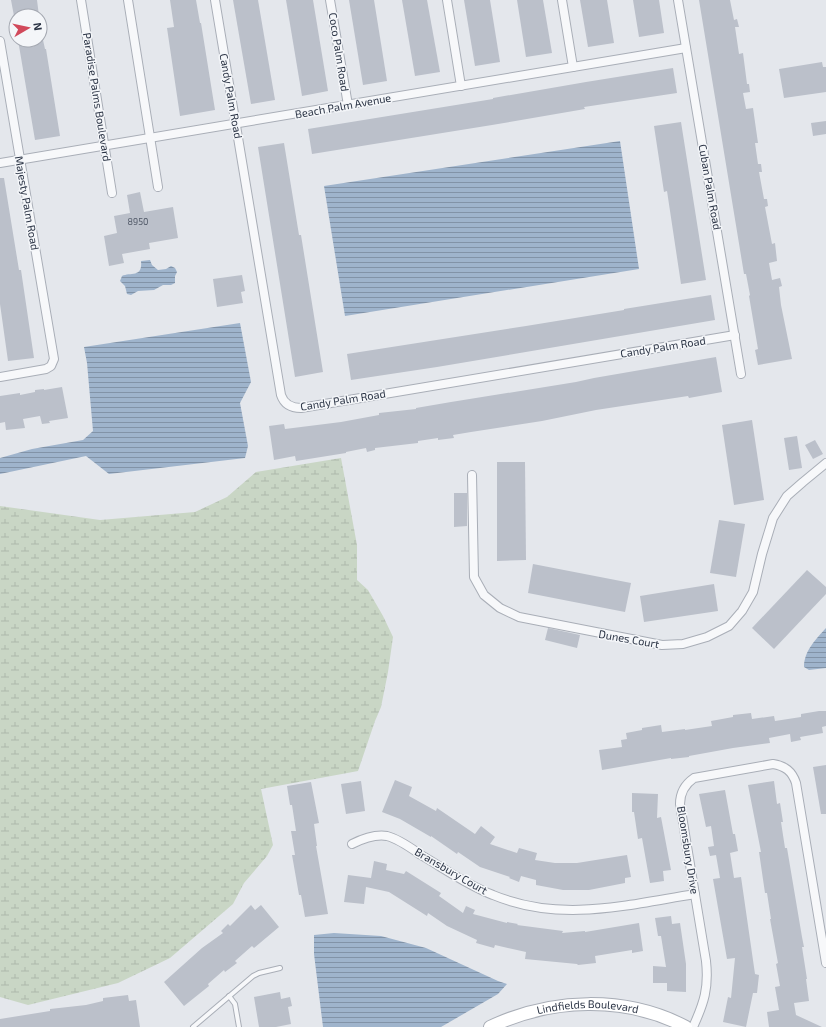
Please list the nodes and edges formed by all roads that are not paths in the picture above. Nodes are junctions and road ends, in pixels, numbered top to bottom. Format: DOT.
graph roads {
  1 [pos="81,0"];
  2 [pos="128,0"];
  3 [pos="215,0"];
  4 [pos="330,0"];
  5 [pos="447,0"];
  6 [pos="562,0"];
  7 [pos="678,0"];
  8 [pos="0,41"];
  9 [pos="686,48"];
  10 [pos="573,67"];
  11 [pos="461,86"];
  12 [pos="348,105"];
  13 [pos="236,124"];
  14 [pos="150,138"];
  15 [pos="105,145"];
  16 [pos="20,160"];
  17 [pos="0,163"];
  18 [pos="158,187"];
  19 [pos="112,193"];
  20 [pos="735,335"];
  21 [pos="741,374"];
  22 [pos="0,377"];
  23 [pos="826,463"];
  24 [pos="472,475"];
  25 [pos="352,844"];
  26 [pos="695,894"];
  27 [pos="826,962"];
  28 [pos="280,968"];
  29 [pos="229,996"];
  30 [pos="192,1027"];
  31 [pos="239,1027"];
  32 [pos="490,1027"];
  33 [pos="686,1027"];
  34 [pos="693,1027"];
  1 -- 15 [label="street, Paradise Palms Boulevard"];
  2 -- 14 [label="street"];
  3 -- 13 [label="street, Candy Palm Road"];
  4 -- 12 [label="street, Coco Palm Road"];
  5 -- 11 [label="street"];
  6 -- 10 [label="street"];
  7 -- 9 [label="street, Cuban Palm Road"];
  8 -- 16 [label="street, Majesty Palm Road"];
  9 -- 10 [label="street, Beach Palm Avenue"];
  9 -- 20 [label="street, Cuban Palm Road"];
  10 -- 11 [label="street, Beach Palm Avenue"];
  11 -- 12 [label="street, Beach Palm Avenue"];
  12 -- 13 [label="street, Beach Palm Avenue"];
  13 -- 14 [label="street, Beach Palm Avenue"];
  13 -- 20 [label="street, Candy Palm Road"];
  14 -- 15 [label="street, Beach Palm Avenue"];
  14 -- 18 [label="street"];
  15 -- 16 [label="street, Beach Palm Avenue"];
  15 -- 19 [label="street, Paradise Palms Boulevard"];
  16 -- 17 [label="street, Beach Palm Avenue"];
  16 -- 22 [label="street, Majesty Palm Road"];
  20 -- 21 [label="street, Cuban Palm Road"];
  23 -- 24 [label="street, Dunes Court"];
  25 -- 26 [label="street, Bransbury Court"];
  26 -- 27 [label="street, Bloomsbury Drive"];
  26 -- 34 [label="street, Bloomsbury Drive"];
  28 -- 29 [label="lane"];
  29 -- 30 [label="lane"];
  29 -- 31 [label="lane"];
  32 -- 33 [label="street, Lindfields Boulevard"];
}
